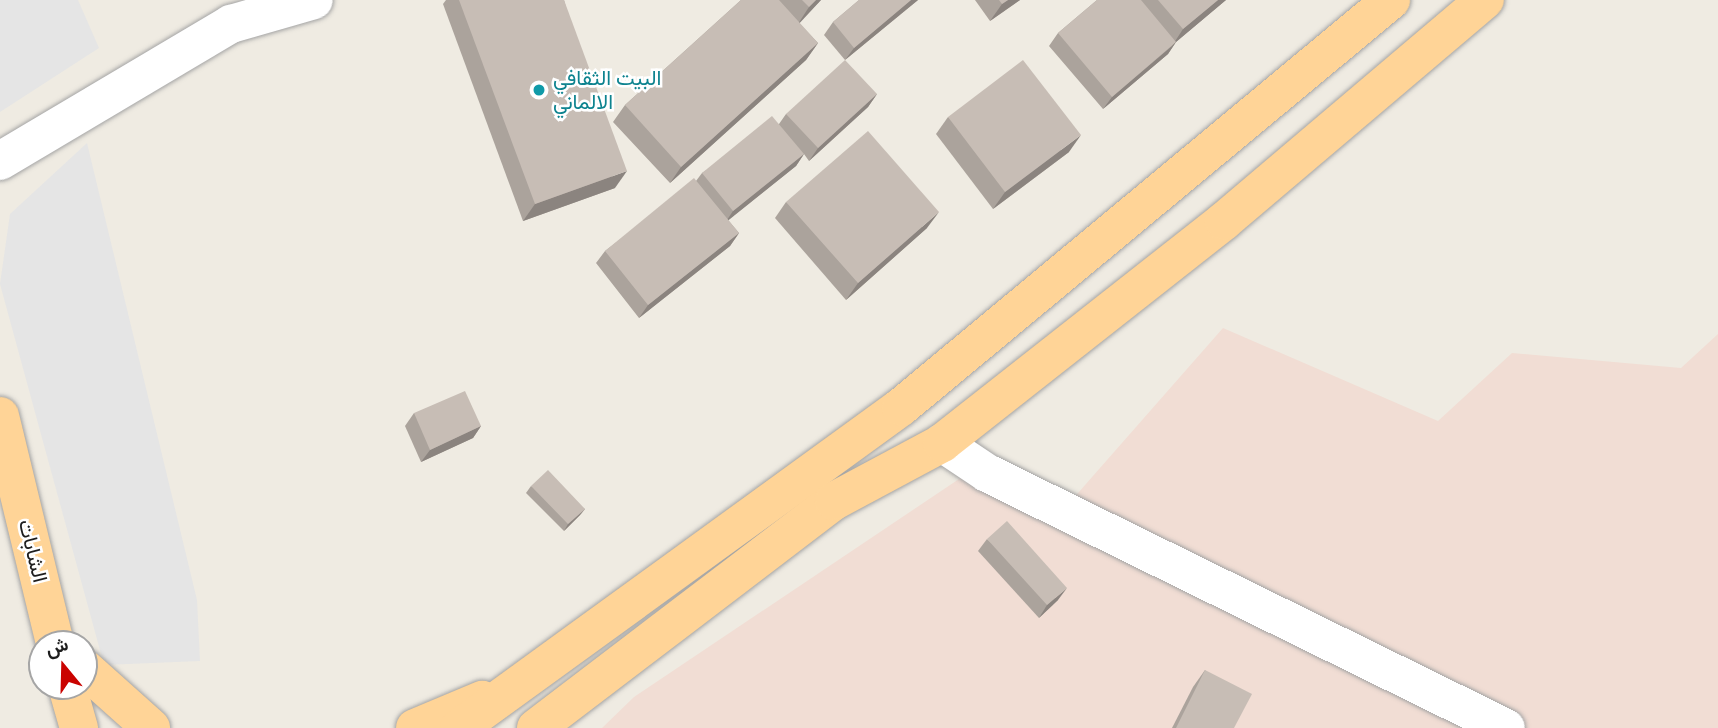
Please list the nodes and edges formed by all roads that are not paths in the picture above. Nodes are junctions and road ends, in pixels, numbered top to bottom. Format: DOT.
graph roads {
  1 [pos="314,0"];
  2 [pos="1391,0"];
  3 [pos="1485,0"];
  4 [pos="226,12"];
  5 [pos="0,162"];
  6 [pos="0,416"];
  7 [pos="942,443"];
  8 [pos="822,487"];
  9 [pos="54,630"];
  10 [pos="98,681"];
  11 [pos="510,688"];
  12 [pos="71,700"];
  13 [pos="79,728"];
  14 [pos="151,728"];
  15 [pos="415,728"];
  16 [pos="459,728"];
  17 [pos="536,728"];
  18 [pos="1506,728"];
  1 -- 4 [label="street"];
  2 -- 8 [label="main road"];
  3 -- 7 [label="main road"];
  4 -- 5 [label="street"];
  6 -- 9 [label="main road, الشابات"];
  7 -- 8 [label="main road"];
  7 -- 18 [label="street"];
  8 -- 11 [label="main road"];
  8 -- 17 [label="main road"];
  10 -- 14 [label="main road"];
  11 -- 15 [label="main road"];
  11 -- 16 [label="main road"];
  12 -- 13 [label="main road"];
}
